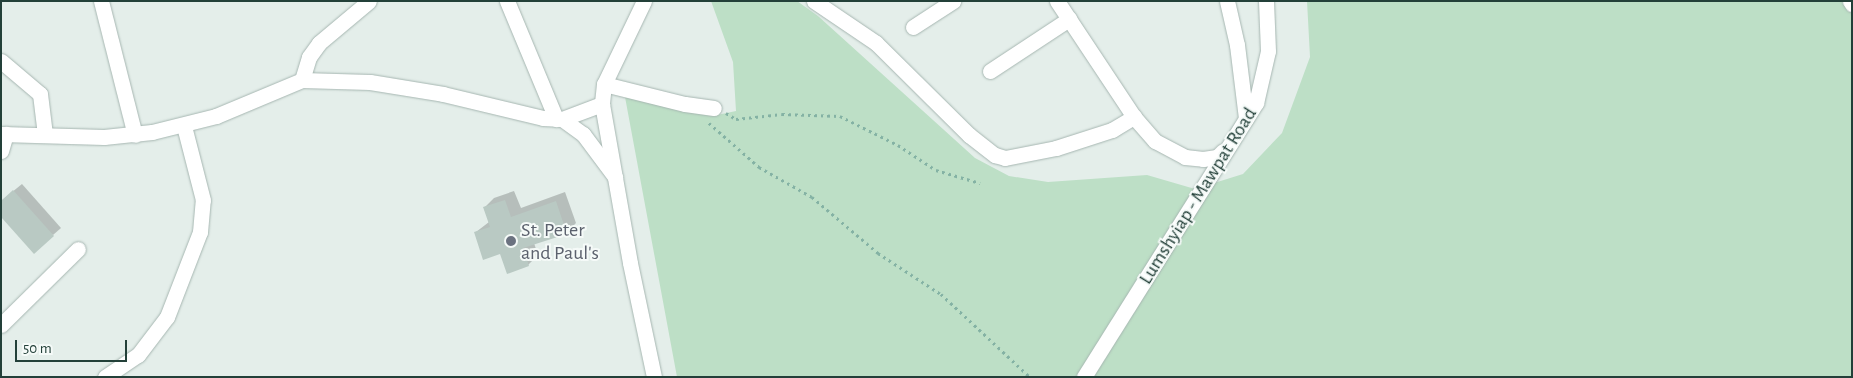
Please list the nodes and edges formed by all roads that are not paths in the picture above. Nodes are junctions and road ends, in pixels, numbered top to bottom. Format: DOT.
graph roads {
  1 [pos="101,1"];
  2 [pos="369,1"];
  3 [pos="507,1"];
  4 [pos="644,1"];
  5 [pos="814,1"];
  6 [pos="953,1"];
  7 [pos="1057,1"];
  8 [pos="1227,1"];
  9 [pos="1266,1"];
  10 [pos="1069,19"];
  11 [pos="913,27"];
  12 [pos="1,61"];
  13 [pos="990,71"];
  14 [pos="302,80"];
  15 [pos="604,84"];
  16 [pos="602,104"];
  17 [pos="714,108"];
  18 [pos="1134,117"];
  19 [pos="1246,118"];
  20 [pos="559,119"];
  21 [pos="184,126"];
  22 [pos="4,134"];
  23 [pos="135,135"];
  24 [pos="45,136"];
  25 [pos="1227,146"];
  26 [pos="1,151"];
  27 [pos="615,177"];
  28 [pos="78,248"];
  29 [pos="1,325"];
  30 [pos="105,377"];
  31 [pos="654,377"];
  32 [pos="1084,377"];
  1 -- 23 [label="street"];
  2 -- 14 [label="street"];
  3 -- 20 [label="street"];
  4 -- 15 [label="street"];
  5 -- 18 [label="street"];
  6 -- 11 [label="street"];
  7 -- 10 [label="street"];
  8 -- 19 [label="street"];
  9 -- 19 [label="street, Lumshyiap - Mawpat Road"];
  10 -- 13 [label="street"];
  10 -- 18 [label="street"];
  12 -- 24 [label="street"];
  14 -- 20 [label="street"];
  14 -- 21 [label="street"];
  15 -- 16 [label="street"];
  15 -- 17 [label="street"];
  16 -- 20 [label="street"];
  16 -- 27 [label="street"];
  18 -- 25 [label="street"];
  19 -- 25 [label="street, Lumshyiap - Mawpat Road"];
  20 -- 27 [label="street"];
  21 -- 23 [label="street"];
  21 -- 30 [label="street"];
  22 -- 24 [label="street"];
  22 -- 26 [label="street"];
  23 -- 24 [label="street"];
  25 -- 32 [label="street, Lumshyiap - Mawpat Road"];
  27 -- 31 [label="street"];
  28 -- 29 [label="street"];
}
